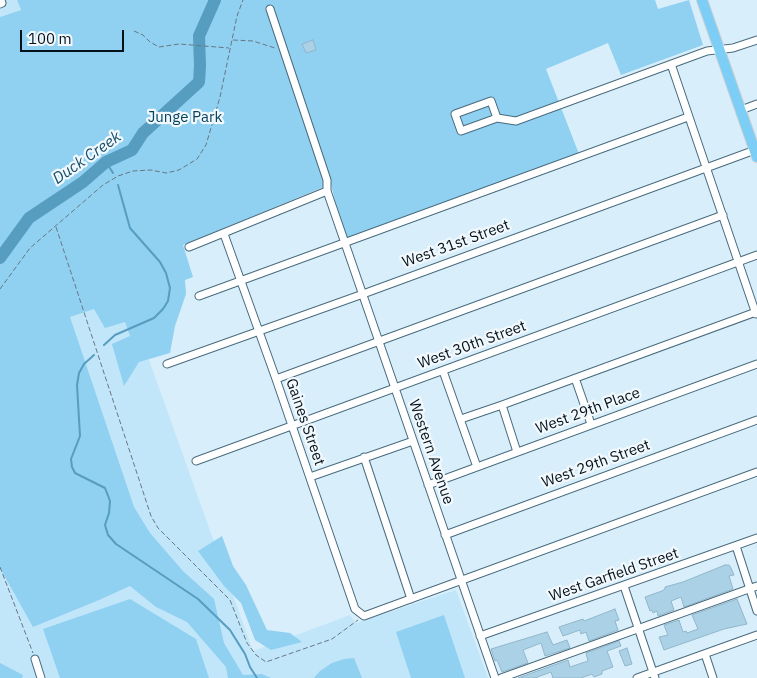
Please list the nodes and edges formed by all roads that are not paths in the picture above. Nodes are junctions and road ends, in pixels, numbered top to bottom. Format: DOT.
graph roads {
  1 [pos="1,0"];
  2 [pos="702,0"];
  3 [pos="0,4"];
  4 [pos="270,9"];
  5 [pos="757,40"];
  6 [pos="720,50"];
  7 [pos="671,64"];
  8 [pos="757,104"];
  9 [pos="740,110"];
  10 [pos="688,117"];
  11 [pos="497,118"];
  12 [pos="756,153"];
  13 [pos="706,167"];
  14 [pos="327,191"];
  15 [pos="723,215"];
  16 [pos="224,234"];
  17 [pos="345,243"];
  18 [pos="189,247"];
  19 [pos="757,255"];
  20 [pos="739,262"];
  21 [pos="241,281"];
  22 [pos="363,294"];
  23 [pos="199,296"];
  24 [pos="756,314"];
  25 [pos="259,331"];
  26 [pos="379,342"];
  27 [pos="167,364"];
  28 [pos="757,364"];
  29 [pos="443,371"];
  30 [pos="575,378"];
  31 [pos="276,379"];
  32 [pos="395,389"];
  33 [pos="502,406"];
  34 [pos="460,419"];
  35 [pos="757,420"];
  36 [pos="591,424"];
  37 [pos="292,426"];
  38 [pos="413,441"];
  39 [pos="517,452"];
  40 [pos="364,457"];
  41 [pos="196,461"];
  42 [pos="477,467"];
  43 [pos="757,472"];
  44 [pos="310,477"];
  45 [pos="428,485"];
  46 [pos="445,535"];
  47 [pos="757,538"];
  48 [pos="736,546"];
  49 [pos="461,581"];
  50 [pos="624,586"];
  51 [pos="753,588"];
  52 [pos="411,599"];
  53 [pos="757,611"];
  54 [pos="639,628"];
  55 [pos="757,635"];
  56 [pos="480,636"];
  57 [pos="705,654"];
  58 [pos="35,659"];
  59 [pos="654,675"];
  60 [pos="41,678"];
  61 [pos="495,678"];
  62 [pos="501,678"];
  63 [pos="637,678"];
  64 [pos="713,678"];
  1 -- 3 [label="street"];
  2 -- 6 [label="highway"];
  4 -- 14 [label="street, Western Avenue"];
  5 -- 6 [label="street"];
  6 -- 7 [label="street"];
  6 -- 9 [label="highway"];
  7 -- 10 [label="street"];
  7 -- 11 [label="street"];
  8 -- 9 [label="street"];
  9 -- 12 [label="highway"];
  10 -- 13 [label="street"];
  10 -- 17 [label="street"];
  11 -- 11 [label="street"];
  12 -- 13 [label="street, West 31st Street"];
  13 -- 15 [label="street"];
  13 -- 22 [label="street, West 31st Street"];
  14 -- 16 [label="street"];
  14 -- 17 [label="street, Western Avenue"];
  15 -- 20 [label="street"];
  15 -- 26 [label="street"];
  16 -- 18 [label="street"];
  16 -- 21 [label="street, Gaines Street"];
  17 -- 21 [label="street"];
  17 -- 22 [label="street, Western Avenue"];
  19 -- 20 [label="street, West 30th Street"];
  20 -- 24 [label="street"];
  20 -- 29 [label="street, West 30th Street"];
  21 -- 23 [label="street"];
  21 -- 25 [label="street, Gaines Street"];
  22 -- 25 [label="street, West 31st Street"];
  22 -- 26 [label="street, Western Avenue"];
  24 -- 30 [label="street"];
  25 -- 27 [label="street, West 31st Street"];
  25 -- 31 [label="street, Gaines Street"];
  26 -- 31 [label="street"];
  26 -- 32 [label="street, Western Avenue"];
  28 -- 36 [label="street, West 29th Place"];
  29 -- 32 [label="street, West 30th Street"];
  29 -- 34 [label="street"];
  30 -- 33 [label="street"];
  30 -- 36 [label="street"];
  31 -- 37 [label="street, Gaines Street"];
  32 -- 37 [label="street, West 30th Street"];
  32 -- 38 [label="street, Western Avenue"];
  33 -- 34 [label="street"];
  33 -- 39 [label="street"];
  34 -- 42 [label="street"];
  35 -- 46 [label="street, West 29th Street"];
  36 -- 39 [label="street, West 29th Place"];
  37 -- 41 [label="street, West 30th Street"];
  37 -- 44 [label="street, Gaines Street"];
  38 -- 40 [label="street"];
  38 -- 45 [label="street, Western Avenue"];
  39 -- 42 [label="street, West 29th Place"];
  40 -- 44 [label="street"];
  40 -- 52 [label="street"];
  42 -- 45 [label="street, West 29th Place"];
  43 -- 49 [label="street"];
  44 -- 52 [label="street, Gaines Street"];
  45 -- 46 [label="street, Western Avenue"];
  46 -- 49 [label="street, Western Avenue"];
  47 -- 48 [label="street, West Garfield Street"];
  48 -- 50 [label="street, West Garfield Street"];
  48 -- 51 [label="street"];
  49 -- 52 [label="street"];
  49 -- 56 [label="street, Western Avenue"];
  50 -- 54 [label="street"];
  50 -- 56 [label="street, West Garfield Street"];
  51 -- 53 [label="street"];
  51 -- 54 [label="street"];
  54 -- 59 [label="street"];
  54 -- 62 [label="street"];
  55 -- 57 [label="street"];
  56 -- 61 [label="street, Western Avenue"];
  57 -- 59 [label="street"];
  57 -- 64 [label="street"];
  58 -- 60 [label="street"];
  59 -- 63 [label="street"];
}
